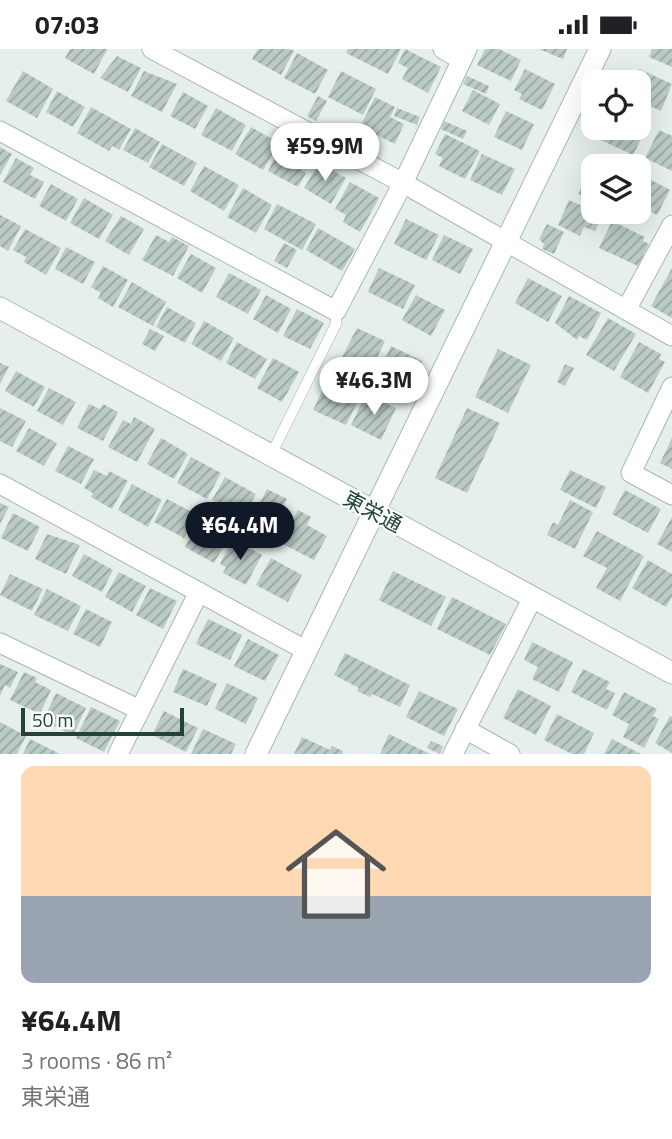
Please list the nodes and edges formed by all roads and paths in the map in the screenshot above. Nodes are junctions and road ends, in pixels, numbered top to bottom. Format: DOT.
graph roads {
  1 [pos="152,49"];
  2 [pos="443,49"];
  3 [pos="600,49"];
  4 [pos="465,54"];
  5 [pos="0,131"];
  6 [pos="403,183"];
  7 [pos="672,225"];
  8 [pos="508,242"];
  9 [pos="0,308"];
  10 [pos="626,310"];
  11 [pos="336,311"];
  12 [pos="672,335"];
  13 [pos="672,387"];
  14 [pos="271,456"];
  15 [pos="0,484"];
  16 [pos="672,495"];
  17 [pos="376,512"];
  18 [pos="199,592"];
  19 [pos="533,597"];
  20 [pos="0,643"];
  21 [pos="307,651"];
  22 [pos="672,673"];
  23 [pos="140,710"];
  24 [pos="466,729"];
  25 [pos="118,754"];
  26 [pos="256,754"];
  27 [pos="453,754"];
  28 [pos="510,754"];
  1 -- 6 [label="street"];
  2 -- 4 [label="street"];
  3 -- 8 [label="street"];
  4 -- 6 [label="street"];
  5 -- 11 [label="street"];
  6 -- 8 [label="street"];
  6 -- 11 [label="street"];
  7 -- 10 [label="street"];
  8 -- 10 [label="street"];
  8 -- 17 [label="street"];
  9 -- 14 [label="street, 東栄通"];
  10 -- 12 [label="street"];
  11 -- 14 [label="lane"];
  13 -- 16 [label="street"];
  14 -- 17 [label="street, 東栄通"];
  15 -- 18 [label="street"];
  17 -- 19 [label="street, 東栄通"];
  17 -- 21 [label="street"];
  18 -- 21 [label="street"];
  18 -- 23 [label="street"];
  19 -- 22 [label="street, 東栄通"];
  19 -- 24 [label="street"];
  20 -- 23 [label="street"];
  21 -- 26 [label="street"];
  23 -- 25 [label="street"];
  24 -- 27 [label="street"];
  24 -- 28 [label="street"];
}
